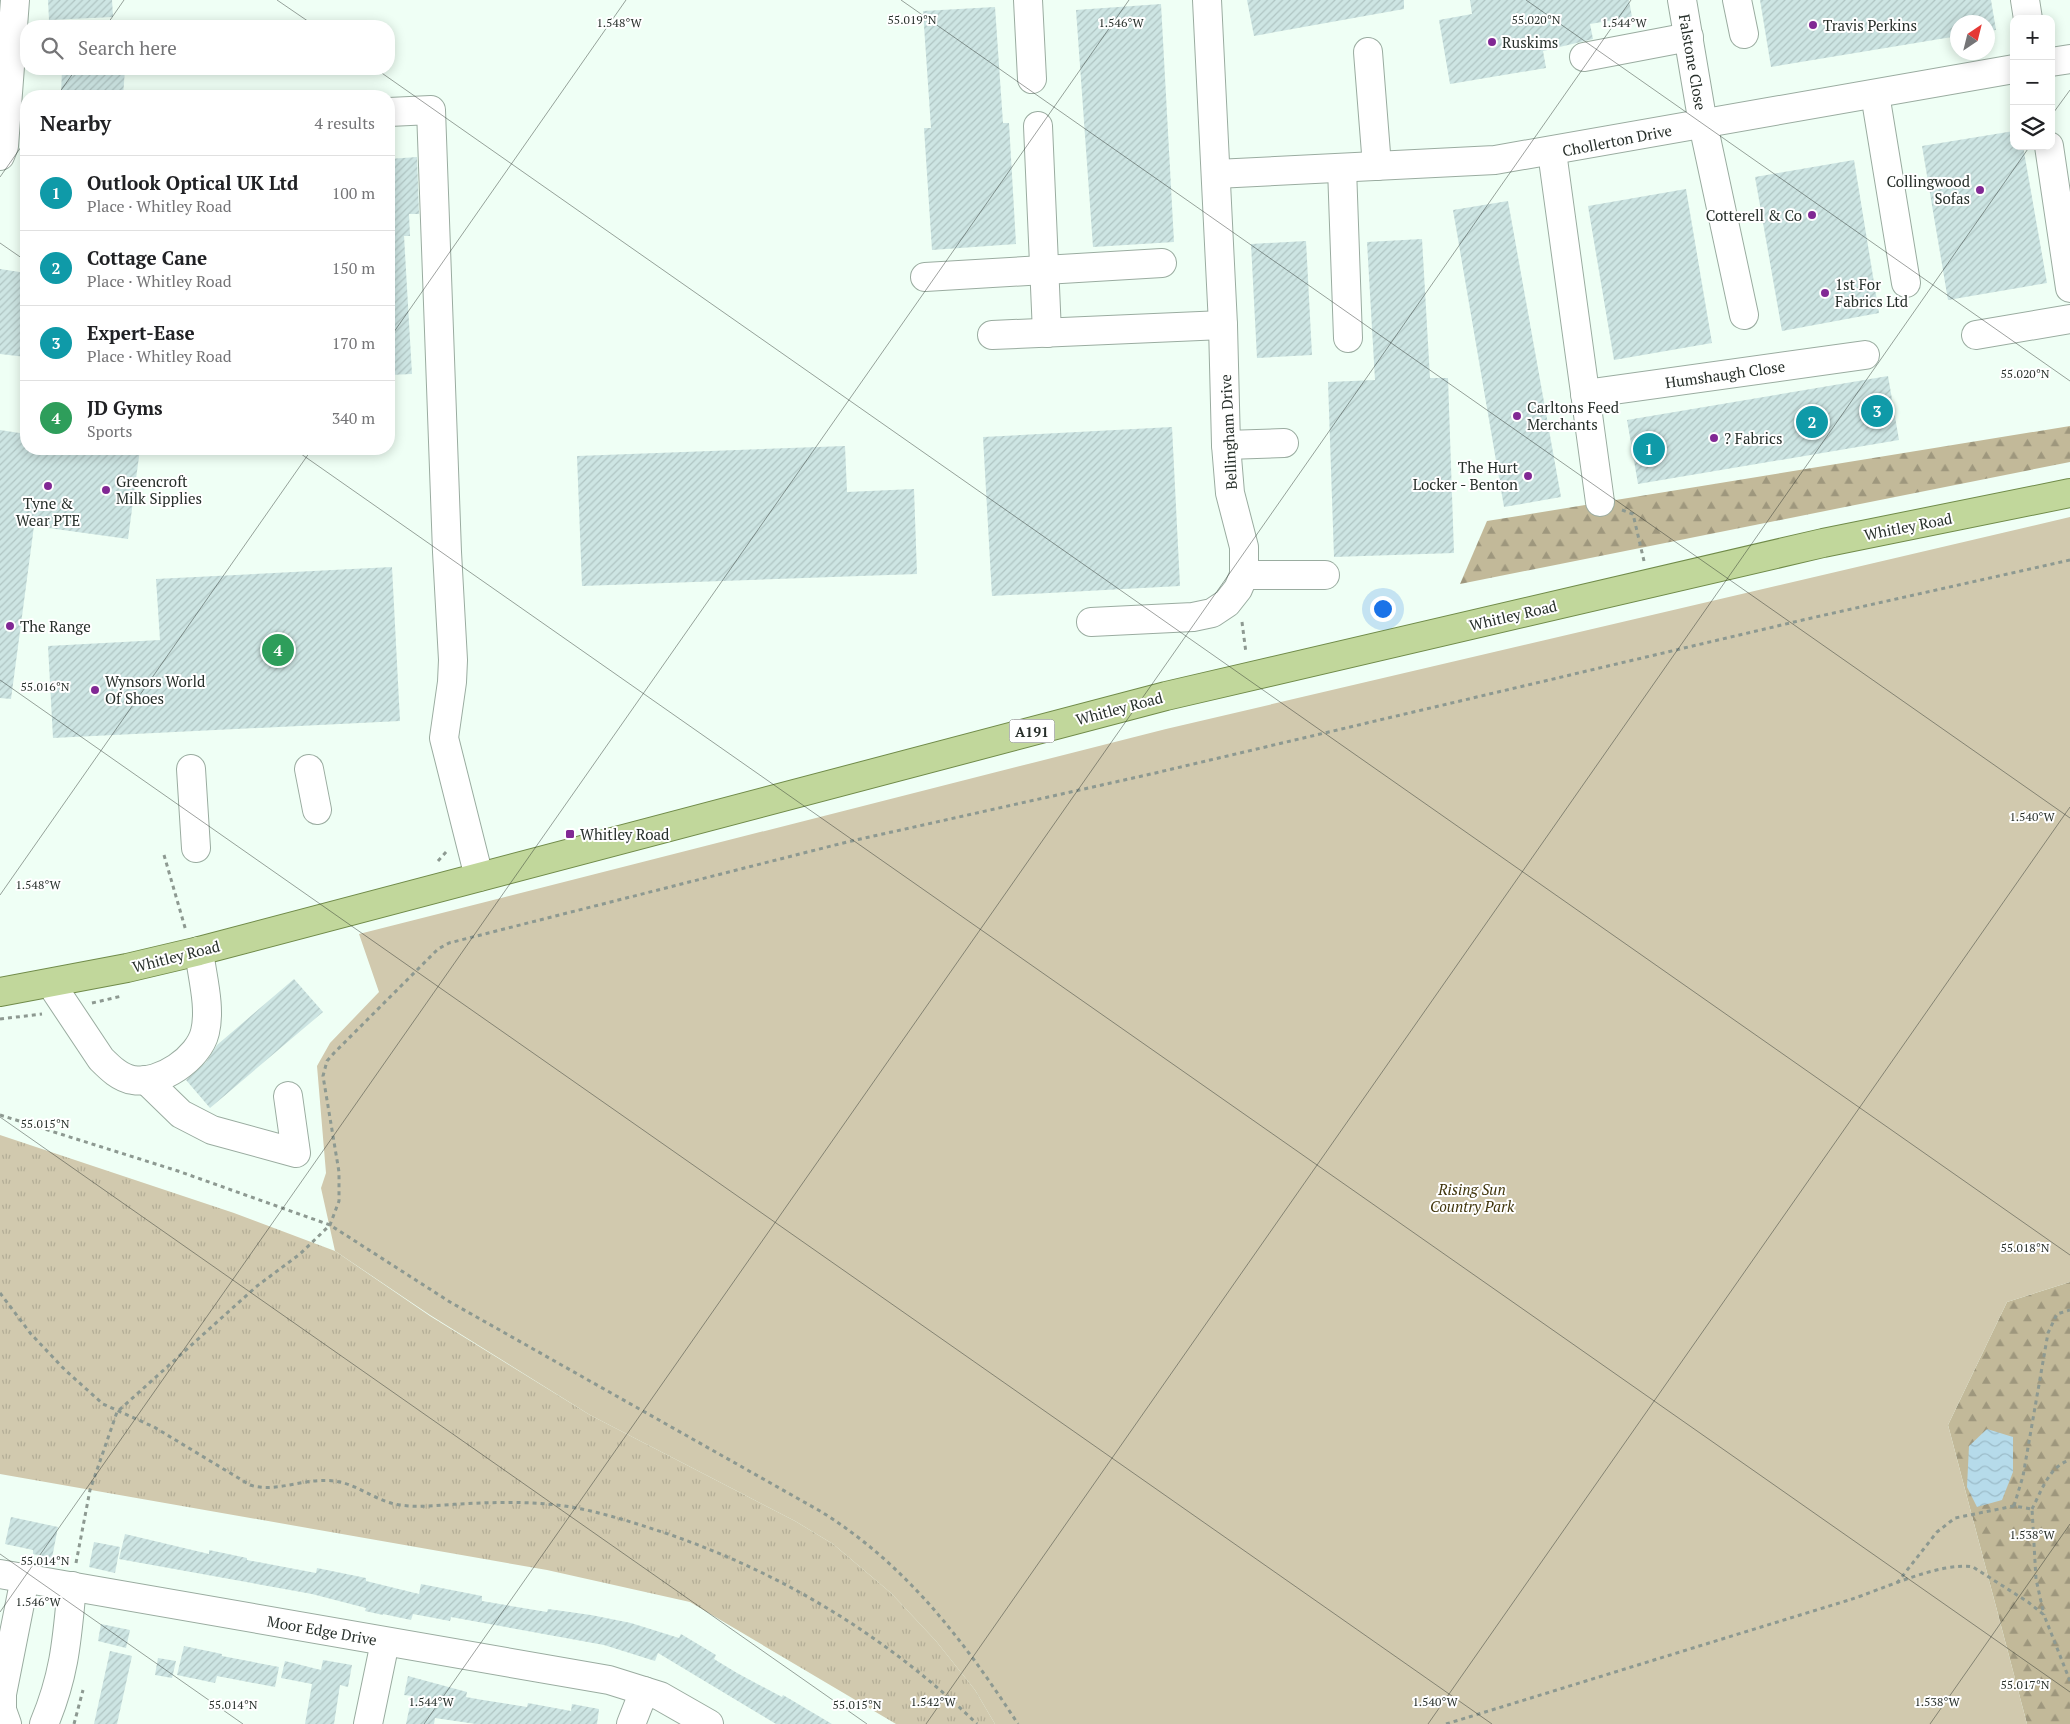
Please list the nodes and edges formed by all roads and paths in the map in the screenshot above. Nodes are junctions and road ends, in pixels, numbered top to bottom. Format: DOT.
graph roads {
  1 [pos="15,0"];
  2 [pos="1028,0"];
  3 [pos="1207,0"];
  4 [pos="1682,0"];
  5 [pos="1737,0"];
  6 [pos="2025,0"];
  7 [pos="2027,15"];
  8 [pos="1744,34"];
  9 [pos="1688,37"];
  10 [pos="1368,52"];
  11 [pos="1584,57"];
  12 [pos="2070,59"];
  13 [pos="2055,61"];
  14 [pos="2010,70"];
  15 [pos="1032,79"];
  16 [pos="1875,94"];
  17 [pos="395,112"];
  18 [pos="1703,124"];
  19 [pos="1038,126"];
  20 [pos="2050,150"];
  21 [pos="1552,152"];
  22 [pos="0,156"];
  23 [pos="1377,166"];
  24 [pos="1342,168"];
  25 [pos="1216,174"];
  26 [pos="1162,263"];
  27 [pos="1044,271"];
  28 [pos="924,277"];
  29 [pos="1906,283"];
  30 [pos="2070,288"];
  31 [pos="1744,315"];
  32 [pos="2070,319"];
  33 [pos="1223,325"];
  34 [pos="1047,333"];
  35 [pos="992,335"];
  36 [pos="1976,335"];
  37 [pos="1348,338"];
  38 [pos="1865,355"];
  39 [pos="1585,394"];
  40 [pos="1284,443"];
  41 [pos="1226,445"];
  42 [pos="2070,493"];
  43 [pos="1600,502"];
  44 [pos="1644,560"];
  45 [pos="2070,560"];
  46 [pos="1325,575"];
  47 [pos="1241,582"];
  48 [pos="1091,622"];
  49 [pos="1247,663"];
  50 [pos="191,769"];
  51 [pos="310,769"];
  52 [pos="317,810"];
  53 [pos="196,848"];
  54 [pos="164,855"];
  55 [pos="479,877"];
  56 [pos="194,944"];
  57 [pos="51,984"];
  58 [pos="0,992"];
  59 [pos="146,1080"];
  60 [pos="288,1096"];
  61 [pos="0,1115"];
  62 [pos="330,1225"];
  63 [pos="0,1293"];
  64 [pos="2,1298"];
  65 [pos="2070,1310"];
  66 [pos="117,1412"];
  67 [pos="2070,1460"];
  68 [pos="2014,1506"];
  69 [pos="2032,1509"];
  70 [pos="12,1576"];
  71 [pos="1897,1584"];
  72 [pos="72,1586"];
  73 [pos="2044,1616"];
  74 [pos="386,1642"];
  75 [pos="2070,1681"];
  76 [pos="644,1691"];
  77 [pos="7,1724"];
  78 [pos="44,1724"];
  79 [pos="368,1724"];
  80 [pos="630,1724"];
  81 [pos="709,1724"];
  82 [pos="978,1724"];
  83 [pos="1018,1724"];
  84 [pos="1446,1724"];
  1 -- 22 [label="street"];
  2 -- 15 [label="street"];
  3 -- 25 [label="street, Bellingham Drive"];
  4 -- 9 [label="street, Falstone Close"];
  5 -- 8 [label="street"];
  6 -- 7 [label="street"];
  9 -- 11 [label="street"];
  9 -- 18 [label="street, Falstone Close"];
  10 -- 23 [label="street"];
  12 -- 13 [label="street"];
  14 -- 16 [label="street, Chollerton Drive"];
  16 -- 18 [label="street, Chollerton Drive"];
  16 -- 29 [label="street"];
  17 -- 55 [label="street"];
  18 -- 21 [label="street, Chollerton Drive"];
  18 -- 31 [label="street, Falstone Close"];
  19 -- 27 [label="street"];
  20 -- 30 [label="street"];
  21 -- 23 [label="street, Chollerton Drive"];
  21 -- 39 [label="street"];
  23 -- 24 [label="street, Chollerton Drive"];
  24 -- 25 [label="street, Chollerton Drive"];
  24 -- 37 [label="street"];
  25 -- 33 [label="street, Bellingham Drive"];
  26 -- 27 [label="street"];
  27 -- 28 [label="street"];
  27 -- 34 [label="street"];
  32 -- 36 [label="street"];
  33 -- 34 [label="street"];
  33 -- 41 [label="street, Bellingham Drive"];
  34 -- 35 [label="street"];
  38 -- 39 [label="street, Humshaugh Close"];
  39 -- 43 [label="street"];
  40 -- 41 [label="street"];
  41 -- 47 [label="street, Bellingham Drive"];
  42 -- 55 [label="main road, Whitley Road / A191"];
  43 -- 44 [label="path"];
  45 -- 62 [label="path"];
  46 -- 47 [label="street"];
  47 -- 48 [label="street"];
  47 -- 49 [label="path"];
  50 -- 53 [label="street"];
  51 -- 52 [label="street"];
  54 -- 56 [label="path"];
  55 -- 56 [label="main road, Whitley Road / A191"];
  56 -- 57 [label="main road, Whitley Road / A191"];
  56 -- 59 [label="street"];
  57 -- 58 [label="main road, Whitley Road / A191"];
  57 -- 59 [label="street"];
  59 -- 60 [label="street"];
  61 -- 62 [label="path"];
  62 -- 66 [label="path"];
  62 -- 83 [label="path"];
  63 -- 64 [label="path"];
  64 -- 66 [label="path"];
  65 -- 68 [label="path"];
  66 -- 72 [label="path"];
  66 -- 82 [label="path"];
  67 -- 69 [label="path"];
  68 -- 69 [label="path"];
  68 -- 71 [label="path"];
  69 -- 73 [label="path"];
  70 -- 72 [label="street, Moor Edge Drive"];
  70 -- 77 [label="street"];
  71 -- 73 [label="path"];
  71 -- 84 [label="path"];
  72 -- 74 [label="street, Moor Edge Drive"];
  72 -- 78 [label="street"];
  73 -- 75 [label="path"];
  74 -- 76 [label="street, Moor Edge Drive"];
  74 -- 79 [label="street"];
  76 -- 80 [label="street"];
  76 -- 81 [label="street, Moor Edge Drive"];
}
